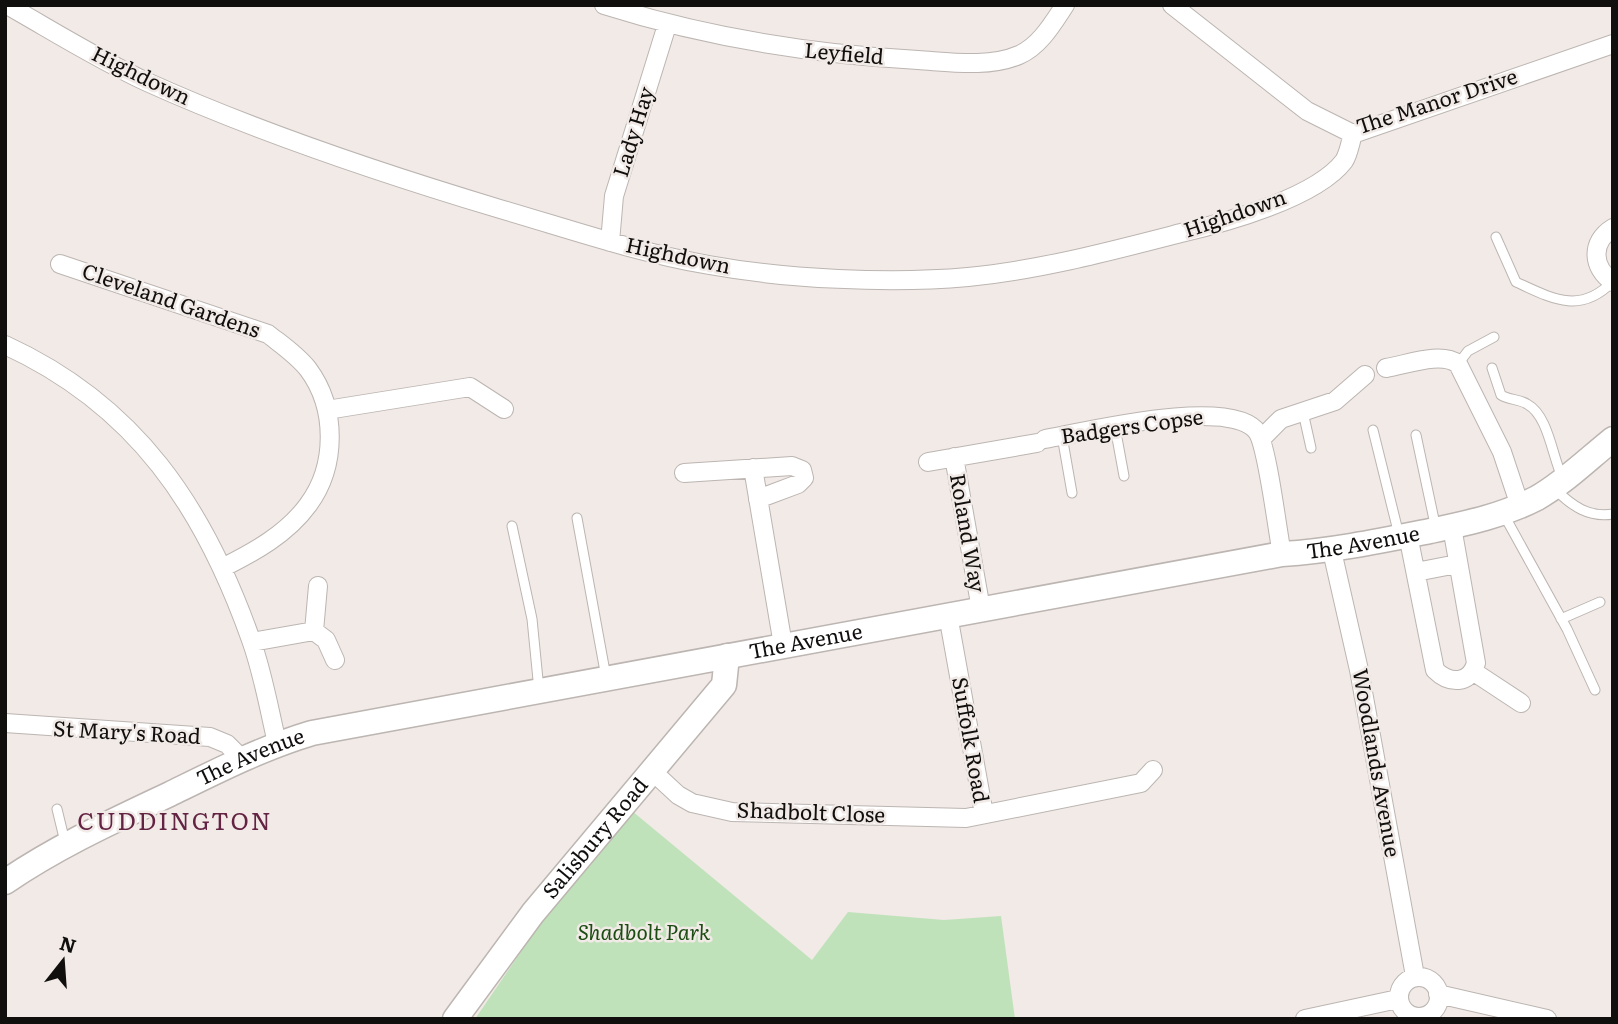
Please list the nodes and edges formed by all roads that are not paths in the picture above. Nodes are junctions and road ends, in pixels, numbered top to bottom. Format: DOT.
graph roads {
  1 [pos="7,5"];
  2 [pos="604,5"];
  3 [pos="1066,5"];
  4 [pos="1172,5"];
  5 [pos="667,25"];
  6 [pos="1613,44"];
  7 [pos="1353,134"];
  8 [pos="1613,228"];
  9 [pos="1496,237"];
  10 [pos="610,242"];
  11 [pos="60,264"];
  12 [pos="1613,282"];
  13 [pos="1494,337"];
  14 [pos="5,345"];
  15 [pos="1458,364"];
  16 [pos="1386,368"];
  17 [pos="1492,368"];
  18 [pos="1365,375"];
  19 [pos="504,409"];
  20 [pos="327,410"];
  21 [pos="1303,412"];
  22 [pos="1115,427"];
  23 [pos="1373,430"];
  24 [pos="1416,435"];
  25 [pos="1048,439"];
  26 [pos="1261,439"];
  27 [pos="1613,439"];
  28 [pos="1311,448"];
  29 [pos="954,457"];
  30 [pos="929,461"];
  31 [pos="753,468"];
  32 [pos="684,473"];
  33 [pos="1124,475"];
  34 [pos="1559,484"];
  35 [pos="1072,494"];
  36 [pos="758,499"];
  37 [pos="1512,510"];
  38 [pos="1613,514"];
  39 [pos="577,518"];
  40 [pos="512,526"];
  41 [pos="1444,528"];
  42 [pos="1404,536"];
  43 [pos="1332,551"];
  44 [pos="1282,554"];
  45 [pos="1457,564"];
  46 [pos="222,568"];
  47 [pos="1416,572"];
  48 [pos="318,586"];
  49 [pos="1600,602"];
  50 [pos="981,609"];
  51 [pos="948,615"];
  52 [pos="1561,619"];
  53 [pos="314,631"];
  54 [pos="252,642"];
  55 [pos="783,645"];
  56 [pos="727,656"];
  57 [pos="335,660"];
  58 [pos="1474,672"];
  59 [pos="606,677"];
  60 [pos="540,690"];
  61 [pos="1595,691"];
  62 [pos="1521,704"];
  63 [pos="5,723"];
  64 [pos="277,743"];
  65 [pos="242,759"];
  66 [pos="651,770"];
  67 [pos="1153,770"];
  68 [pos="57,809"];
  69 [pos="984,814"];
  70 [pos="65,844"];
  71 [pos="5,882"];
  72 [pos="1415,976"];
  73 [pos="1438,994"];
  74 [pos="1398,999"];
  75 [pos="1412,1018"];
  76 [pos="455,1019"];
  77 [pos="1305,1019"];
  78 [pos="1547,1019"];
  1 -- 10 [label="street, Highdown"];
  2 -- 5 [label="street, Leyfield"];
  3 -- 5 [label="street, Leyfield"];
  4 -- 7 [label="street, The Manor Drive"];
  5 -- 10 [label="street, Lady Hay"];
  6 -- 7 [label="street, The Manor Drive"];
  7 -- 10 [label="street, Highdown"];
  8 -- 12 [label="street"];
  9 -- 12 [label="lane"];
  11 -- 20 [label="street, Cleveland Gardens"];
  13 -- 15 [label="lane"];
  14 -- 46 [label="street"];
  15 -- 16 [label="street"];
  15 -- 37 [label="street"];
  17 -- 34 [label="lane"];
  18 -- 21 [label="street"];
  19 -- 20 [label="street"];
  20 -- 46 [label="street, Cleveland Gardens"];
  21 -- 26 [label="street"];
  21 -- 28 [label="lane"];
  22 -- 25 [label="street, Badgers Copse"];
  22 -- 26 [label="street, Badgers Copse"];
  22 -- 33 [label="lane"];
  23 -- 42 [label="lane"];
  24 -- 41 [label="lane"];
  25 -- 29 [label="street, Roland Way"];
  25 -- 35 [label="lane"];
  26 -- 44 [label="street"];
  27 -- 34 [label="street, The Avenue"];
  29 -- 30 [label="street, Roland Way"];
  29 -- 50 [label="street, Roland Way"];
  31 -- 32 [label="street"];
  31 -- 36 [label="street"];
  31 -- 36 [label="street"];
  34 -- 37 [label="street, The Avenue"];
  34 -- 38 [label="lane"];
  36 -- 55 [label="street"];
  37 -- 41 [label="street, The Avenue"];
  37 -- 52 [label="lane"];
  39 -- 59 [label="lane"];
  40 -- 60 [label="lane"];
  41 -- 42 [label="street, The Avenue"];
  41 -- 45 [label="street"];
  42 -- 43 [label="street, The Avenue"];
  42 -- 47 [label="street"];
  43 -- 44 [label="street, The Avenue"];
  43 -- 72 [label="street, Woodlands Avenue"];
  44 -- 50 [label="street, The Avenue"];
  45 -- 47 [label="street"];
  45 -- 58 [label="street"];
  46 -- 54 [label="street"];
  47 -- 58 [label="street"];
  48 -- 53 [label="street"];
  49 -- 52 [label="lane"];
  50 -- 51 [label="street, The Avenue"];
  51 -- 55 [label="street, The Avenue"];
  51 -- 69 [label="street, Suffolk Road"];
  52 -- 61 [label="lane"];
  53 -- 54 [label="street"];
  53 -- 57 [label="street"];
  54 -- 64 [label="street"];
  55 -- 56 [label="street, The Avenue"];
  56 -- 59 [label="street, The Avenue"];
  56 -- 66 [label="street, Salisbury Road"];
  58 -- 62 [label="street"];
  59 -- 60 [label="street, The Avenue"];
  60 -- 64 [label="street, The Avenue"];
  63 -- 65 [label="street, St Mary's Road"];
  64 -- 65 [label="street, The Avenue"];
  65 -- 70 [label="street, The Avenue"];
  66 -- 69 [label="street, Shadbolt Close"];
  66 -- 76 [label="street, Salisbury Road"];
  67 -- 69 [label="street, Suffolk Road"];
  68 -- 70 [label="lane"];
  70 -- 71 [label="street, The Avenue"];
  72 -- 73 [label="street"];
  72 -- 74 [label="street"];
  73 -- 75 [label="street"];
  73 -- 78 [label="street"];
  74 -- 75 [label="street"];
  74 -- 77 [label="street"];
}
